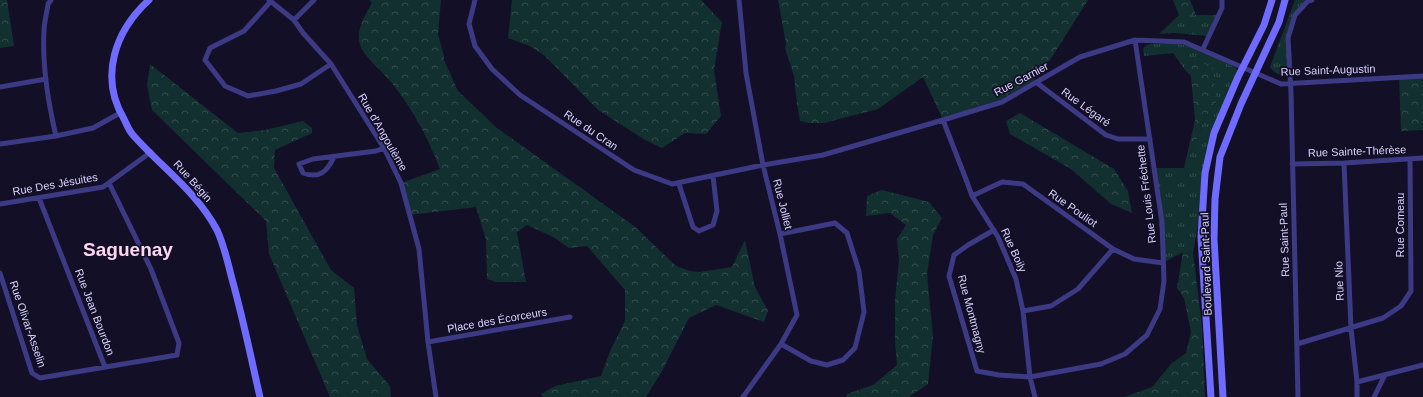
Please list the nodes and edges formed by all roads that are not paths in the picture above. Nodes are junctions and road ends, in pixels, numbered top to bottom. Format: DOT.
graph roads {
  1 [pos="51,0"];
  2 [pos="149,0"];
  3 [pos="314,0"];
  4 [pos="475,0"];
  5 [pos="738,0"];
  6 [pos="1222,0"];
  7 [pos="1272,0"];
  8 [pos="1285,0"];
  9 [pos="1312,0"];
  10 [pos="270,1"];
  11 [pos="294,20"];
  12 [pos="1136,40"];
  13 [pos="1203,49"];
  14 [pos="331,64"];
  15 [pos="1240,67"];
  16 [pos="1255,74"];
  17 [pos="1423,76"];
  18 [pos="46,79"];
  19 [pos="1036,83"];
  20 [pos="1290,83"];
  21 [pos="0,87"];
  22 [pos="120,113"];
  23 [pos="943,120"];
  24 [pos="56,136"];
  25 [pos="1150,139"];
  26 [pos="0,144"];
  27 [pos="384,148"];
  28 [pos="151,152"];
  29 [pos="334,157"];
  30 [pos="1423,158"];
  31 [pos="1410,159"];
  32 [pos="1344,163"];
  33 [pos="1292,164"];
  34 [pos="763,165"];
  35 [pos="714,176"];
  36 [pos="110,183"];
  37 [pos="679,184"];
  38 [pos="972,196"];
  39 [pos="40,198"];
  40 [pos="0,204"];
  41 [pos="994,230"];
  42 [pos="780,234"];
  43 [pos="1113,248"];
  44 [pos="1164,263"];
  45 [pos="0,273"];
  46 [pos="1023,311"];
  47 [pos="570,317"];
  48 [pos="1351,328"];
  49 [pos="428,342"];
  50 [pos="781,344"];
  51 [pos="1297,344"];
  52 [pos="1423,365"];
  53 [pos="105,367"];
  54 [pos="1385,375"];
  55 [pos="1030,377"];
  56 [pos="1357,382"];
  57 [pos="260,397"];
  58 [pos="436,397"];
  59 [pos="743,397"];
  60 [pos="1035,397"];
  61 [pos="1212,397"];
  62 [pos="1223,397"];
  63 [pos="1298,397"];
  64 [pos="1357,397"];
  65 [pos="1374,397"];
  1 -- 18 [label="street"];
  2 -- 22 [label="main road, Rue Bégin"];
  3 -- 11 [label="street"];
  4 -- 37 [label="street, Rue du Cran"];
  5 -- 34 [label="street, Rue Jolliet"];
  6 -- 13 [label="street"];
  7 -- 15 [label="main road, Boulevard Saint-Paul"];
  8 -- 16 [label="main road, Boulevard Saint-Paul"];
  9 -- 20 [label="street, Rue Saint-Paul"];
  10 -- 11 [label="street, Rue d'Angoulème"];
  10 -- 14 [label="street"];
  11 -- 14 [label="street, Rue d'Angoulème"];
  12 -- 13 [label="street, Rue Garnier"];
  12 -- 19 [label="street, Rue Garnier"];
  12 -- 25 [label="street, Rue Louis Fréchette"];
  13 -- 15 [label="street, Rue Garnier"];
  14 -- 27 [label="street, Rue d'Angoulème"];
  15 -- 16 [label="street, Rue Saint-Augustin"];
  15 -- 61 [label="main road, Boulevard Saint-Paul"];
  16 -- 20 [label="street, Rue Saint-Augustin"];
  16 -- 62 [label="main road, Boulevard Saint-Paul"];
  17 -- 20 [label="street, Rue Saint-Augustin"];
  18 -- 21 [label="street"];
  18 -- 24 [label="street"];
  19 -- 23 [label="street, Rue Garnier"];
  19 -- 25 [label="street, Rue Légaré"];
  20 -- 33 [label="street, Rue Saint-Paul"];
  22 -- 24 [label="street"];
  22 -- 28 [label="main road, Rue Bégin"];
  23 -- 34 [label="street, Rue Garnier"];
  23 -- 38 [label="street, Rue Boily"];
  24 -- 26 [label="street"];
  25 -- 44 [label="street, Rue Louis Fréchette"];
  27 -- 29 [label="street"];
  27 -- 49 [label="street, Rue d'Angoulème"];
  28 -- 36 [label="street, Rue Des Jésuites"];
  28 -- 57 [label="main road, Rue Bégin"];
  29 -- 29 [label="street"];
  30 -- 31 [label="street, Rue Sainte-Thérèse"];
  31 -- 32 [label="street, Rue Sainte-Thérèse"];
  31 -- 48 [label="street, Rue Comeau"];
  32 -- 33 [label="street, Rue Sainte-Thérèse"];
  32 -- 48 [label="street, Rue Nio"];
  33 -- 51 [label="street, Rue Saint-Paul"];
  34 -- 35 [label="street, Rue du Cran"];
  34 -- 42 [label="street, Rue Jolliet"];
  35 -- 37 [label="street, Rue du Cran"];
  35 -- 37 [label="street"];
  36 -- 39 [label="street, Rue Des Jésuites"];
  36 -- 53 [label="street"];
  38 -- 41 [label="street, Rue Boily"];
  38 -- 43 [label="street, Rue Pouliot"];
  39 -- 40 [label="street, Rue Des Jésuites"];
  39 -- 53 [label="street, Rue Jean Bourdon"];
  41 -- 46 [label="street, Rue Boily"];
  41 -- 55 [label="street, Rue Montmagny"];
  42 -- 50 [label="street, Rue Jolliet"];
  42 -- 50 [label="street"];
  43 -- 44 [label="street, Rue Pouliot"];
  43 -- 46 [label="street"];
  44 -- 55 [label="street, Rue Louis Fréchette"];
  45 -- 53 [label="street, Rue Olivar-Asselin"];
  46 -- 55 [label="street, Rue Boily"];
  47 -- 49 [label="street, Place des Écorceurs"];
  48 -- 51 [label="street"];
  48 -- 56 [label="street, Rue Nio"];
  49 -- 58 [label="street, Rue d'Angoulème"];
  50 -- 59 [label="street, Rue Jolliet"];
  51 -- 63 [label="street, Rue Saint-Paul"];
  52 -- 54 [label="street"];
  54 -- 56 [label="street"];
  54 -- 65 [label="street"];
  55 -- 60 [label="street, Rue Boily"];
  56 -- 64 [label="street, Rue Nio"];
}
